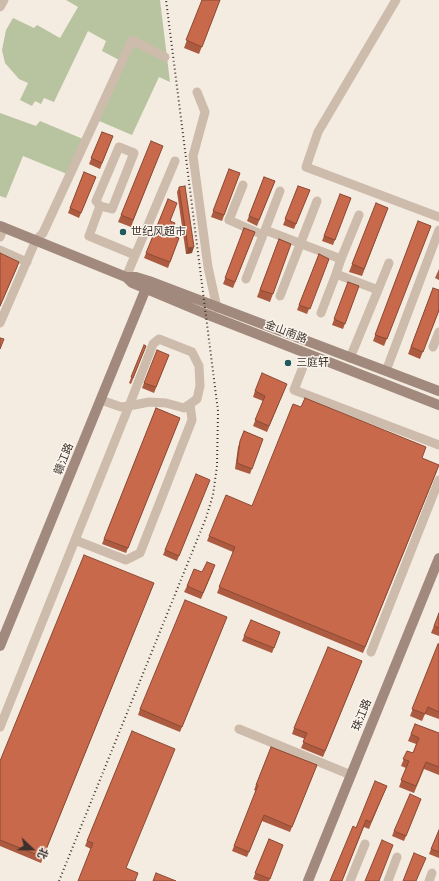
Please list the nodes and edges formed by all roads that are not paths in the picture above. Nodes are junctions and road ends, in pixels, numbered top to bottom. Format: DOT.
graph roads {
  1 [pos="4,0"];
  2 [pos="396,0"];
  3 [pos="0,7"];
  4 [pos="165,56"];
  5 [pos="197,92"];
  6 [pos="175,161"];
  7 [pos="243,185"];
  8 [pos="280,191"];
  9 [pos="317,201"];
  10 [pos="100,206"];
  11 [pos="359,215"];
  12 [pos="439,217"];
  13 [pos="1,230"];
  14 [pos="439,231"];
  15 [pos="264,232"];
  16 [pos="36,240"];
  17 [pos="300,244"];
  18 [pos="0,250"];
  19 [pos="135,255"];
  20 [pos="341,259"];
  21 [pos="27,262"];
  22 [pos="389,263"];
  23 [pos="336,274"];
  24 [pos="126,276"];
  25 [pos="246,279"];
  26 [pos="148,285"];
  27 [pos="378,290"];
  28 [pos="280,296"];
  29 [pos="4,304"];
  30 [pos="217,308"];
  31 [pos="321,313"];
  32 [pos="0,323"];
  33 [pos="439,332"];
  34 [pos="433,347"];
  35 [pos="308,354"];
  36 [pos="350,358"];
  37 [pos="386,371"];
  38 [pos="439,391"];
  39 [pos="101,400"];
  40 [pos="190,404"];
  41 [pos="439,405"];
  42 [pos="129,406"];
  43 [pos="439,445"];
  44 [pos="439,480"];
  45 [pos="435,503"];
  46 [pos="75,540"];
  47 [pos="439,558"];
  48 [pos="0,646"];
  49 [pos="371,652"];
  50 [pos="0,727"];
  51 [pos="239,729"];
  52 [pos="351,775"];
  53 [pos="365,844"];
  54 [pos="397,857"];
  55 [pos="308,881"];
  56 [pos="350,881"];
  57 [pos="388,881"];
  1 -- 3 [label="street"];
  2 -- 12 [label="street"];
  4 -- 16 [label="street"];
  5 -- 30 [label="street"];
  6 -- 19 [label="street"];
  7 -- 15 [label="street"];
  8 -- 15 [label="street"];
  9 -- 17 [label="street"];
  10 -- 10 [label="street"];
  10 -- 19 [label="street"];
  11 -- 20 [label="street"];
  13 -- 16 [label="main road, 金山南路"];
  14 -- 37 [label="street"];
  15 -- 17 [label="street"];
  15 -- 25 [label="street"];
  16 -- 21 [label="street"];
  16 -- 24 [label="main road, 金山南路"];
  17 -- 20 [label="street"];
  17 -- 28 [label="street"];
  18 -- 21 [label="street"];
  19 -- 24 [label="street"];
  20 -- 23 [label="street"];
  21 -- 29 [label="street"];
  22 -- 27 [label="street"];
  23 -- 27 [label="street"];
  23 -- 31 [label="street"];
  24 -- 26 [label="main road, 金山南路"];
  26 -- 30 [label="main road, 金山南路"];
  26 -- 35 [label="main road, 金山南路"];
  26 -- 39 [label="main road, 赣江路"];
  27 -- 36 [label="street"];
  29 -- 32 [label="street"];
  30 -- 36 [label="main road, 金山南路"];
  33 -- 34 [label="street"];
  35 -- 41 [label="main road, 金山南路"];
  35 -- 43 [label="street"];
  36 -- 37 [label="main road, 金山南路"];
  37 -- 38 [label="main road, 金山南路"];
  39 -- 42 [label="street"];
  39 -- 48 [label="main road, 赣江路"];
  40 -- 42 [label="street"];
  40 -- 42 [label="street"];
  40 -- 46 [label="street"];
  42 -- 46 [label="street"];
  44 -- 45 [label="street"];
  45 -- 49 [label="street"];
  46 -- 50 [label="street"];
  47 -- 52 [label="main road, 珠江路"];
  51 -- 52 [label="street"];
  52 -- 55 [label="main road, 珠江路"];
  53 -- 56 [label="street"];
  54 -- 57 [label="street"];
}
